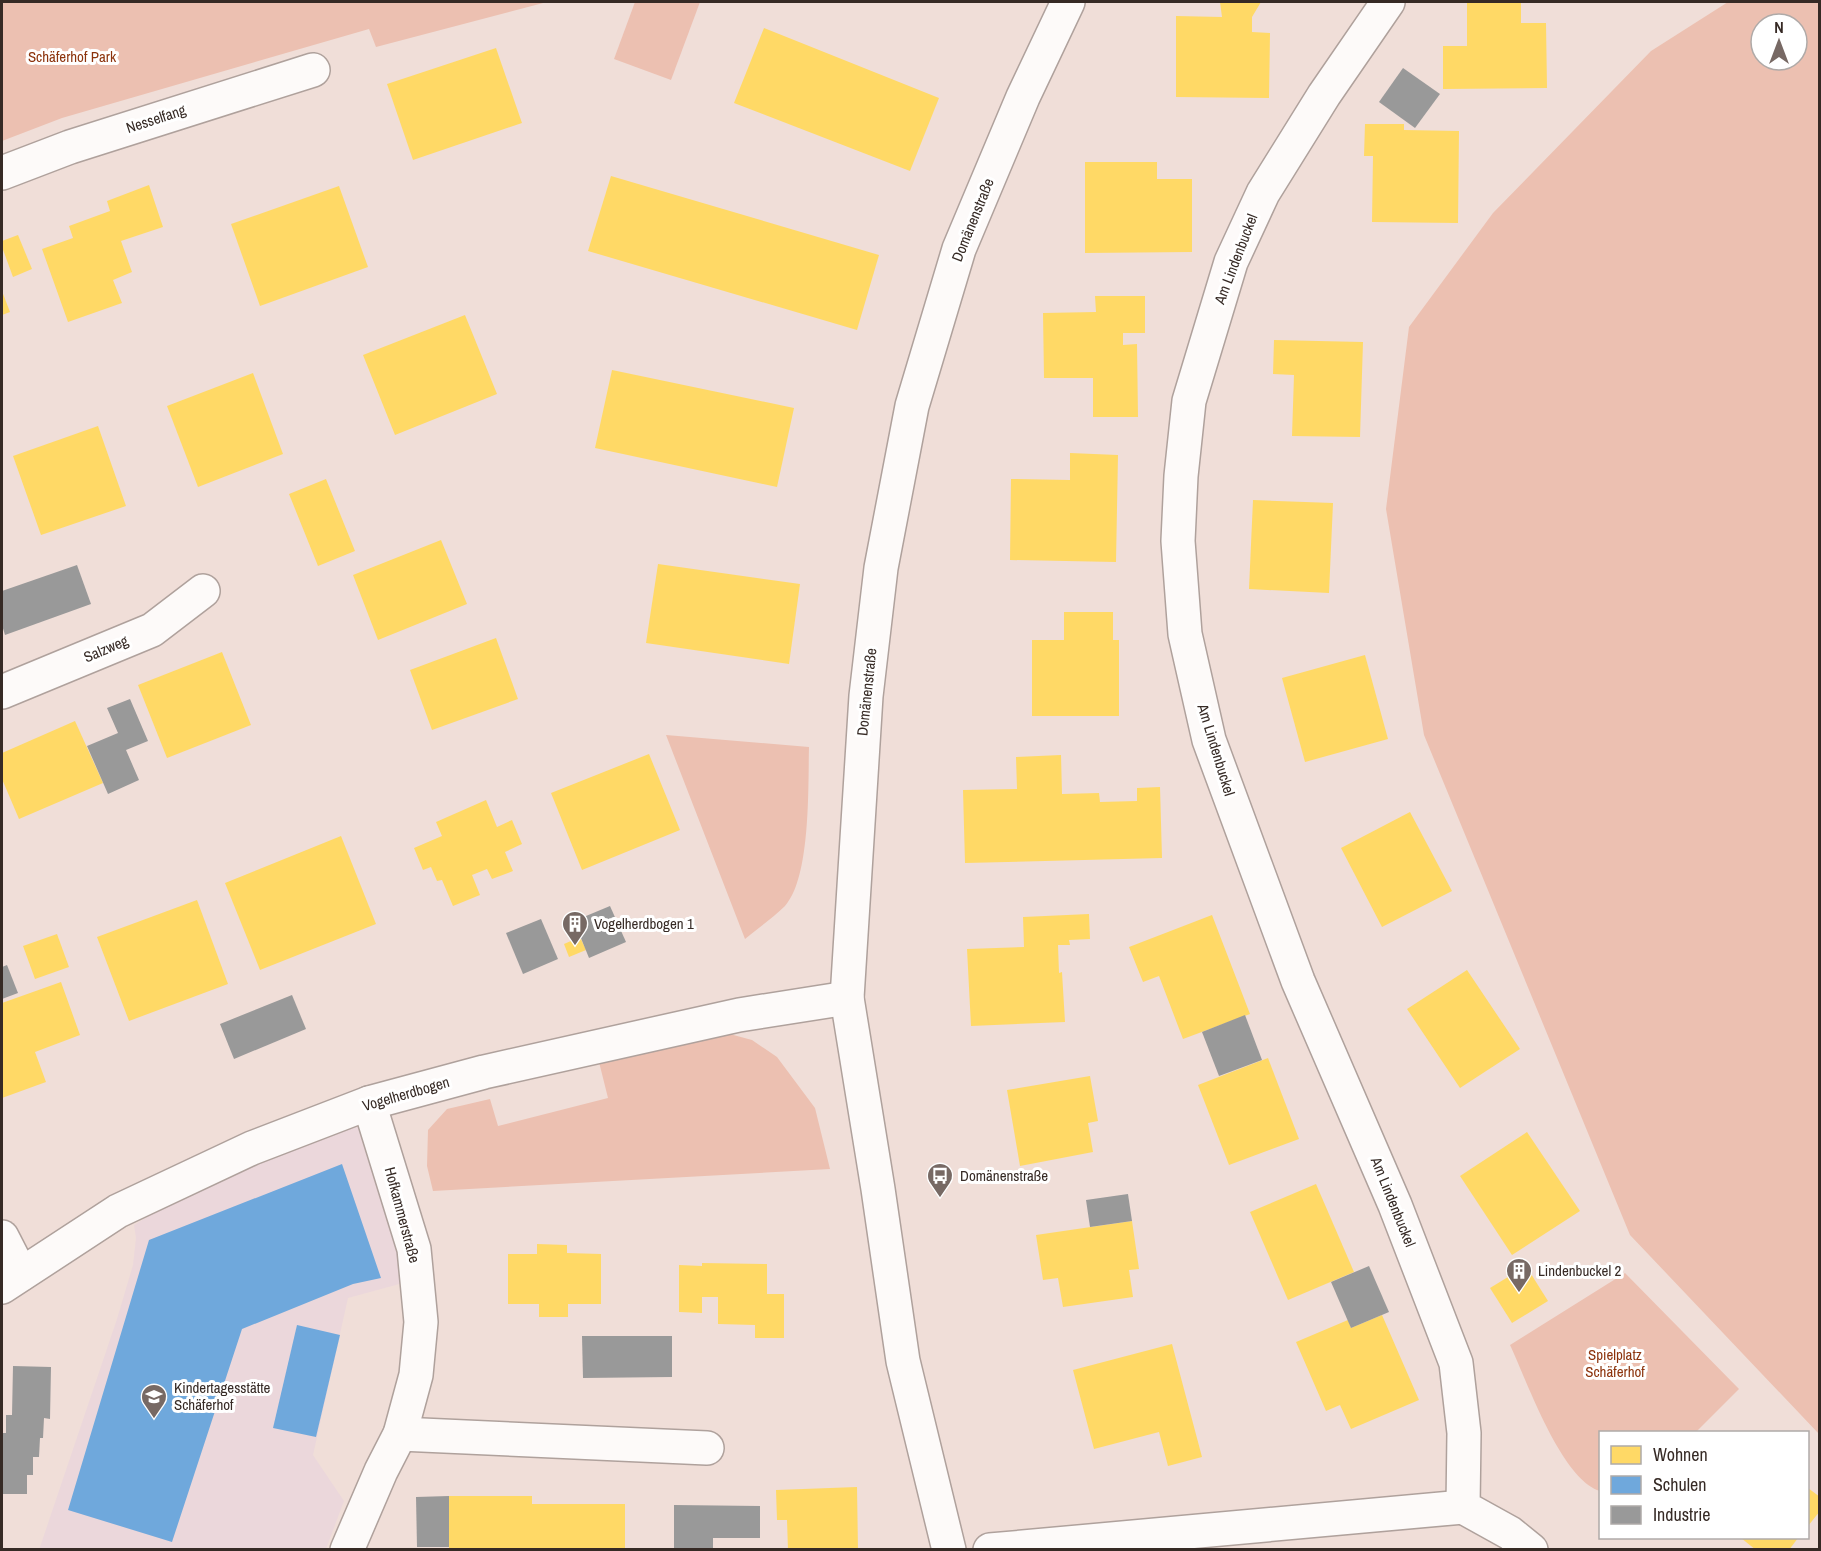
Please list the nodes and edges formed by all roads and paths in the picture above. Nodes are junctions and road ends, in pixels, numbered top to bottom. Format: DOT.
graph roads {
  1 [pos="1068,2"];
  2 [pos="1388,2"];
  3 [pos="313,70"];
  4 [pos="2,173"];
  5 [pos="203,591"];
  6 [pos="2,693"];
  7 [pos="847,998"];
  8 [pos="369,1103"];
  9 [pos="2,1237"];
  10 [pos="11,1280"];
  11 [pos="400,1434"];
  12 [pos="707,1448"];
  13 [pos="1463,1507"];
  14 [pos="347,1550"];
  15 [pos="949,1550"];
  16 [pos="990,1550"];
  17 [pos="1531,1550"];
  1 -- 7 [label="street, Domänenstraße"];
  2 -- 13 [label="street, Am Lindenbuckel"];
  3 -- 4 [label="street, Nesselfang"];
  5 -- 6 [label="street, Salzweg"];
  7 -- 8 [label="street, Vogelherdbogen"];
  7 -- 15 [label="street, Domänenstraße"];
  8 -- 10 [label="street, Vogelherdbogen"];
  8 -- 11 [label="street, Hofkammerstraße"];
  9 -- 10 [label="street"];
  11 -- 12 [label="street"];
  11 -- 14 [label="street, Hofkammerstraße"];
  13 -- 16 [label="street"];
  13 -- 17 [label="street"];
}
